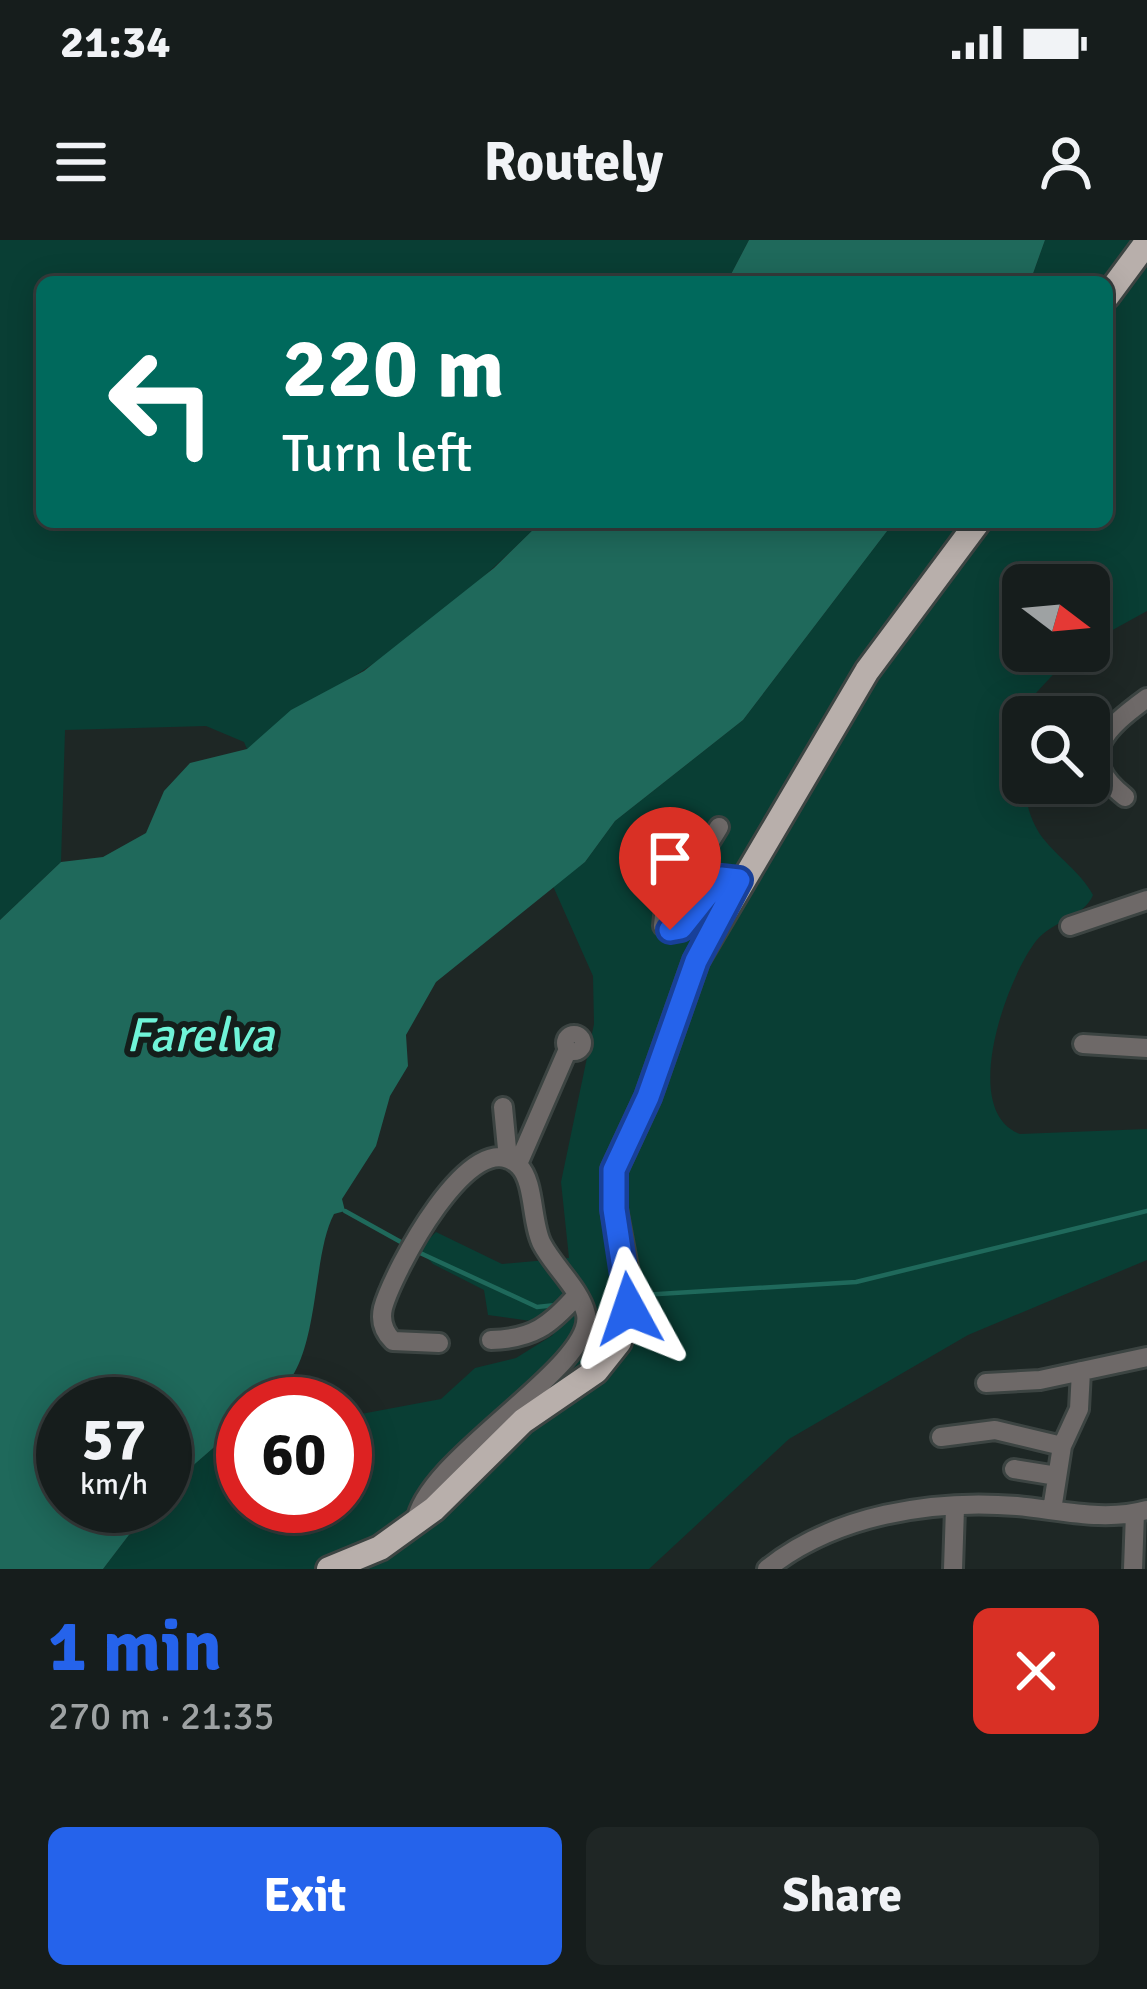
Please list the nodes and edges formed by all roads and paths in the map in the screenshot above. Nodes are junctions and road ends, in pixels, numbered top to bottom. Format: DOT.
graph roads {
  1 [pos="1147,242"];
  2 [pos="1113,288"];
  3 [pos="974,528"];
  4 [pos="1147,698"];
  5 [pos="1125,797"];
  6 [pos="719,827"];
  7 [pos="739,880"];
  8 [pos="1147,900"];
  9 [pos="1070,926"];
  10 [pos="1082,1044"];
  11 [pos="1147,1048"];
  12 [pos="568,1049"];
  13 [pos="503,1107"];
  14 [pos="513,1162"];
  15 [pos="577,1295"];
  16 [pos="490,1340"];
  17 [pos="439,1343"];
  18 [pos="1147,1357"];
  19 [pos="1081,1371"];
  20 [pos="986,1383"];
  21 [pos="940,1437"];
  22 [pos="1062,1446"];
  23 [pos="1013,1469"];
  24 [pos="1057,1475"];
  25 [pos="955,1508"];
  26 [pos="1052,1510"];
  27 [pos="1141,1512"];
  28 [pos="416,1522"];
  29 [pos="329,1569"];
  30 [pos="767,1569"];
  31 [pos="953,1569"];
  32 [pos="1133,1569"];
  1 -- 2 [label="main road"];
  3 -- 7 [label="main road"];
  4 -- 5 [label="street"];
  6 -- 7 [label="street"];
  7 -- 28 [label="main road"];
  8 -- 9 [label="street"];
  10 -- 11 [label="street"];
  12 -- 14 [label="street"];
  13 -- 14 [label="street"];
  14 -- 15 [label="street"];
  14 -- 17 [label="street"];
  15 -- 16 [label="street"];
  15 -- 28 [label="street"];
  18 -- 19 [label="street"];
  19 -- 20 [label="street"];
  19 -- 22 [label="street"];
  21 -- 22 [label="street"];
  22 -- 24 [label="street"];
  23 -- 24 [label="street"];
  24 -- 26 [label="street"];
  25 -- 26 [label="street"];
  25 -- 30 [label="street"];
  25 -- 31 [label="street"];
  26 -- 27 [label="street"];
  27 -- 32 [label="street"];
  28 -- 29 [label="main road"];
}
